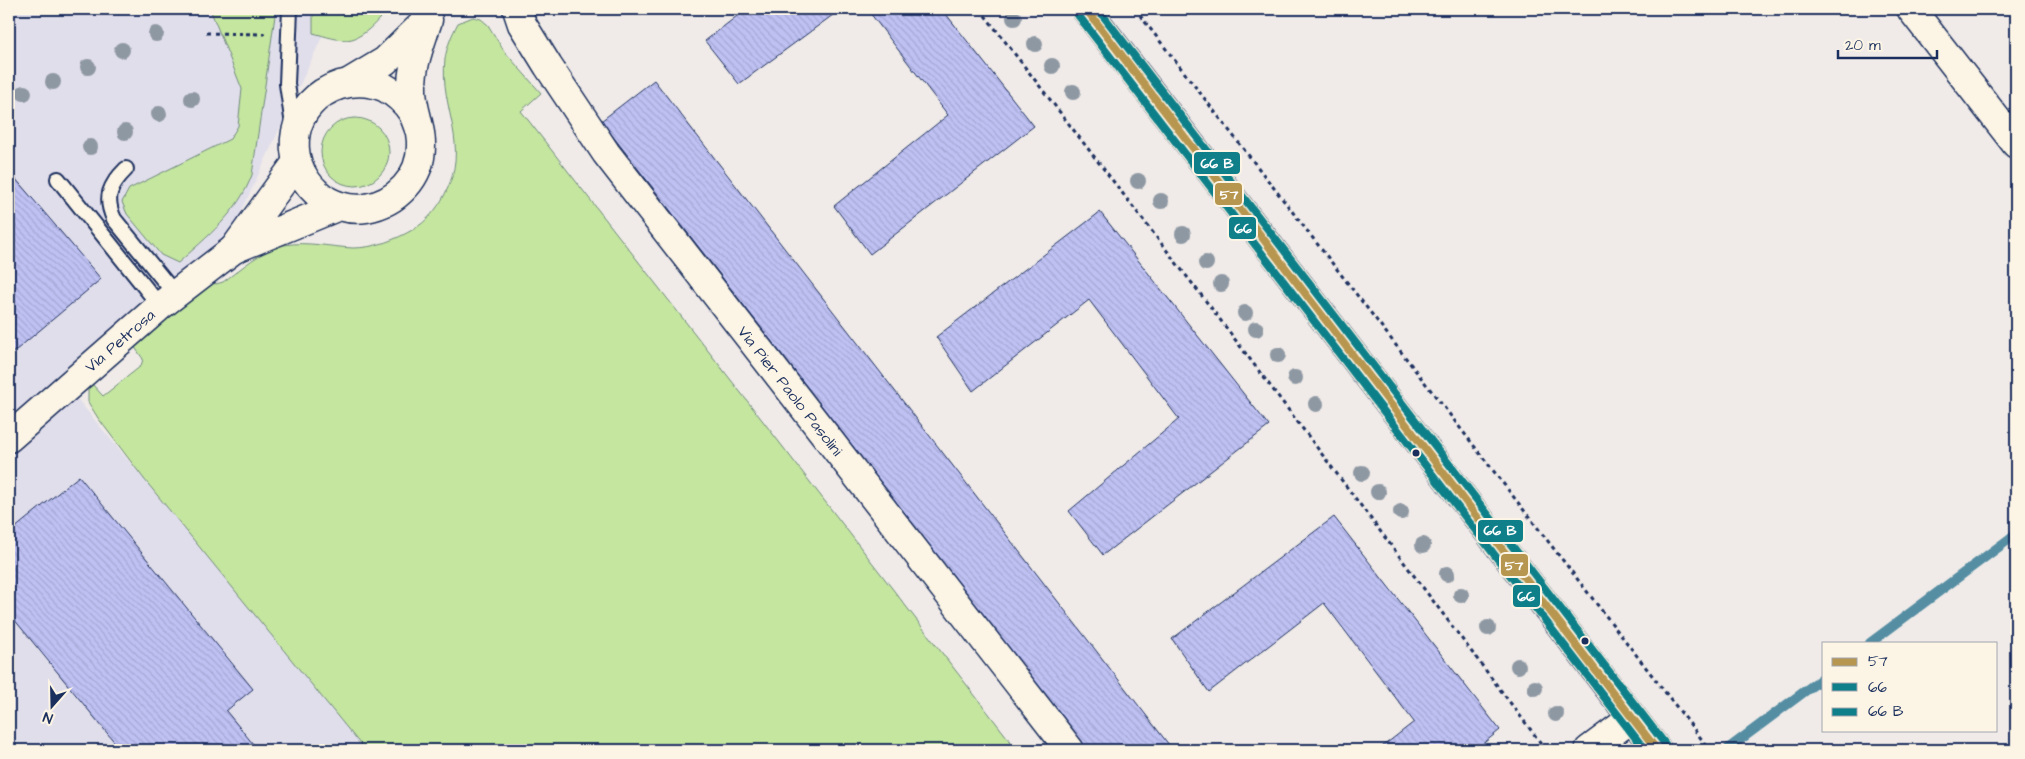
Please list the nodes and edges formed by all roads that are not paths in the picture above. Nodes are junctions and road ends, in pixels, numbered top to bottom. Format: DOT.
graph roads {
  1 [pos="290,9"];
  2 [pos="296,9"];
  3 [pos="1086,9"];
  4 [pos="1910,9"];
  5 [pos="431,14"];
  6 [pos="514,14"];
  7 [pos="288,31"];
  8 [pos="350,82"];
  9 [pos="419,129"];
  10 [pos="295,134"];
  11 [pos="2016,144"];
  12 [pos="296,162"];
  13 [pos="126,169"];
  14 [pos="58,179"];
  15 [pos="339,206"];
  16 [pos="234,249"];
  17 [pos="168,300"];
  18 [pos="9,438"];
  19 [pos="1632,718"];
  20 [pos="1070,750"];
  21 [pos="1589,750"];
  22 [pos="1657,750"];
  1 -- 7 [label="lane"];
  2 -- 7 [label="lane"];
  3 -- 19 [label="main road"];
  4 -- 11 [label="street"];
  5 -- 8 [label="street, Via Petrosa"];
  5 -- 9 [label="street, Via Petrosa"];
  6 -- 20 [label="street, Via Pier Paolo Pasolini"];
  7 -- 10 [label="lane"];
  8 -- 9 [label="street, Via Petrosa"];
  8 -- 10 [label="street, Via Petrosa"];
  9 -- 15 [label="street, Via Petrosa"];
  10 -- 12 [label="street, Via Petrosa"];
  12 -- 15 [label="street, Via Petrosa"];
  12 -- 16 [label="street, Via Petrosa"];
  13 -- 17 [label="lane"];
  14 -- 17 [label="lane"];
  15 -- 16 [label="street, Via Petrosa"];
  16 -- 17 [label="street, Via Petrosa"];
  17 -- 18 [label="street, Via Petrosa"];
  19 -- 21 [label="street"];
  19 -- 22 [label="main road"];
}
